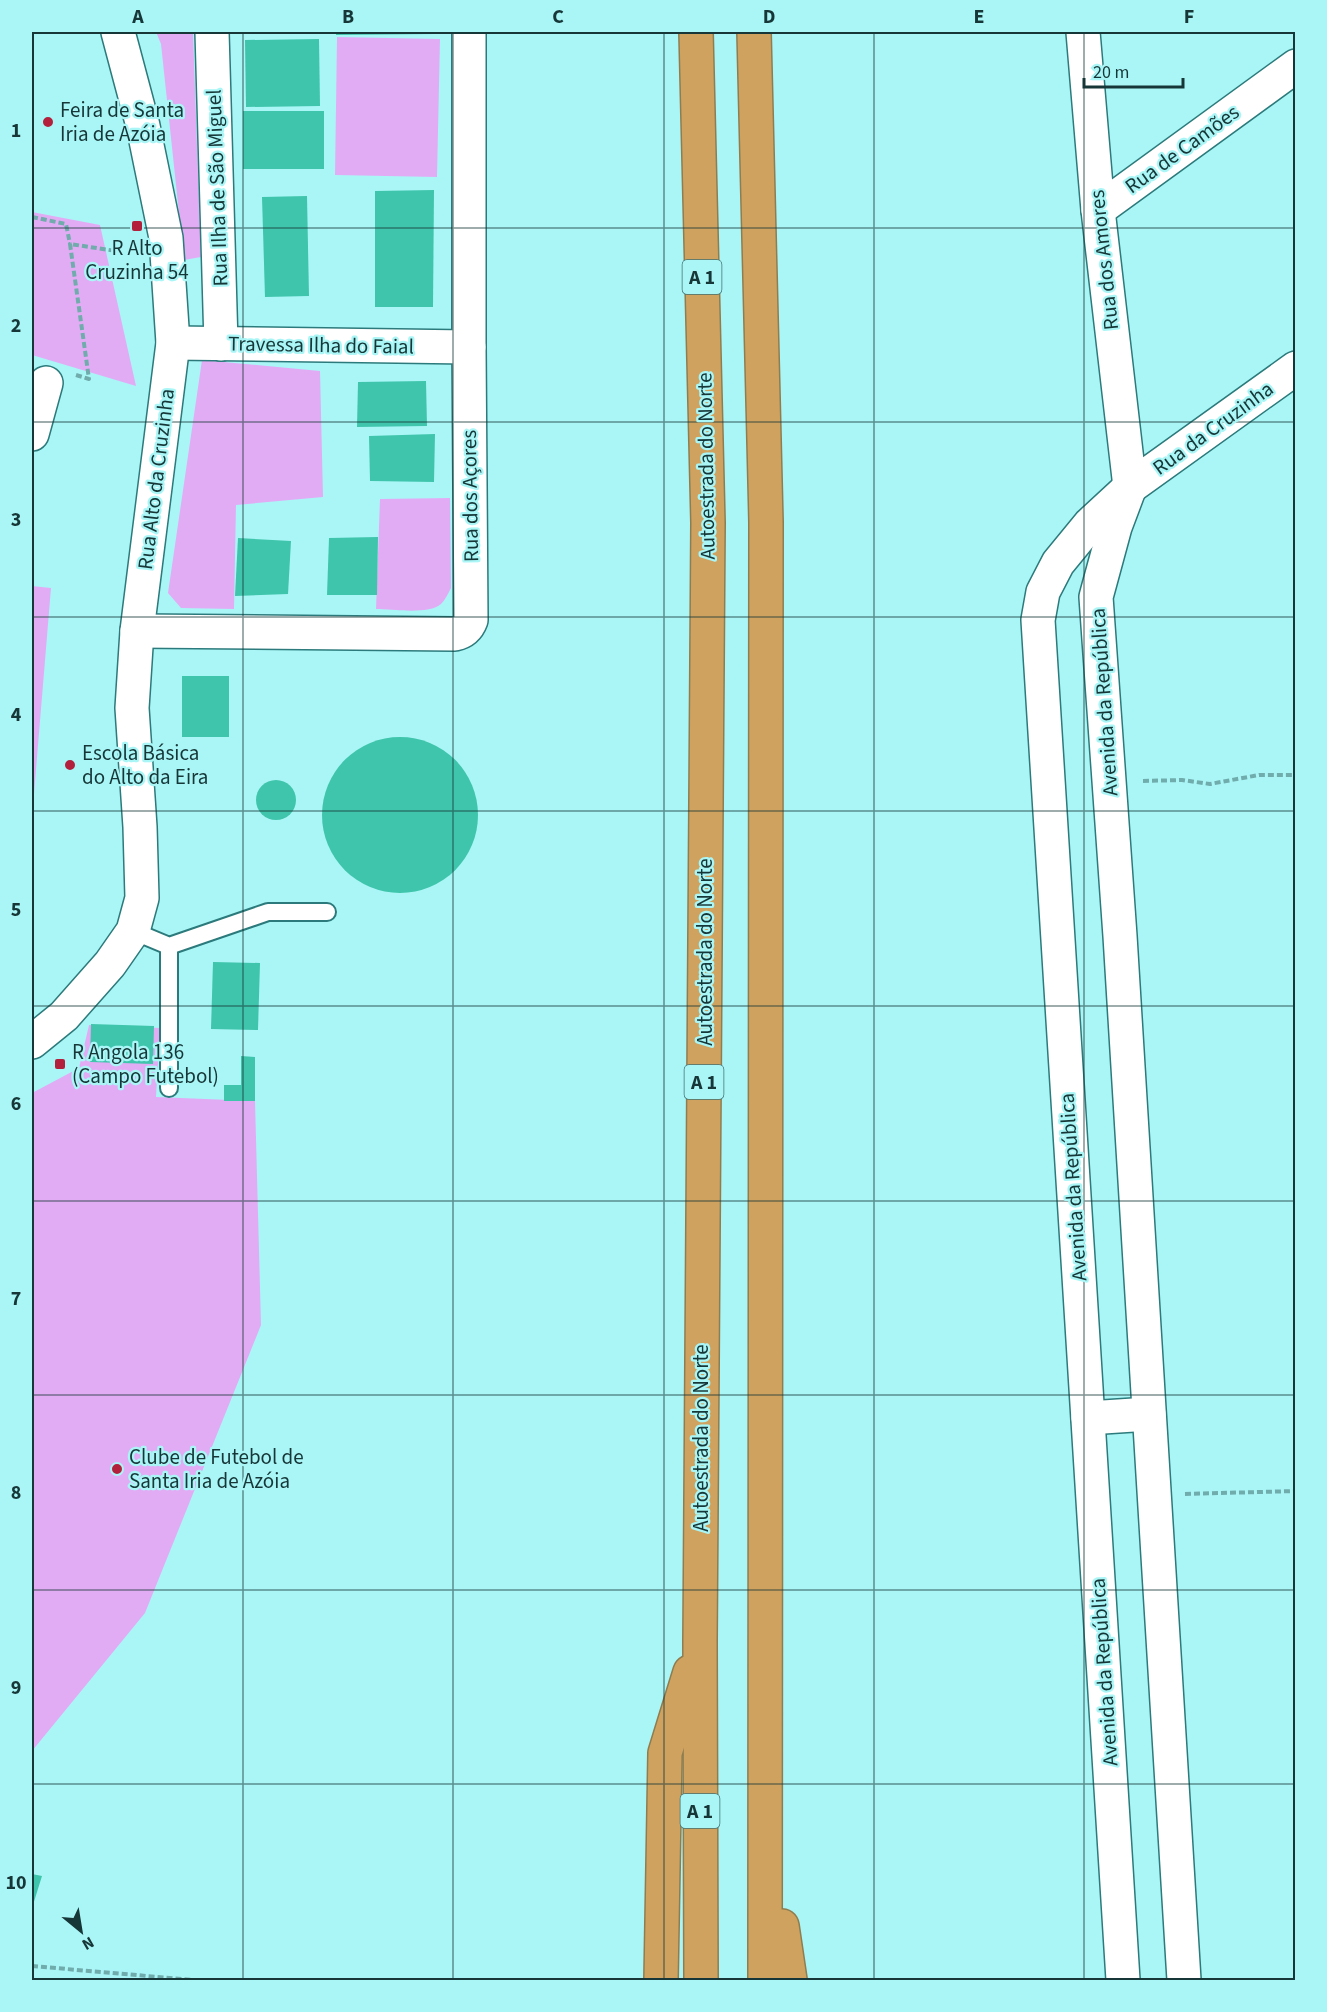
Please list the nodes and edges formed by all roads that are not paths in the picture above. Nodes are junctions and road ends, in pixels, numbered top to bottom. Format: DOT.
graph roads {
  1 [pos="118,32"];
  2 [pos="212,32"];
  3 [pos="469,32"];
  4 [pos="696,32"];
  5 [pos="754,32"];
  6 [pos="1083,32"];
  7 [pos="1296,66"];
  8 [pos="1098,210"];
  9 [pos="173,343"];
  10 [pos="221,344"];
  11 [pos="468,347"];
  12 [pos="1296,368"];
  13 [pos="58,379"];
  14 [pos="32,435"];
  15 [pos="1130,488"];
  16 [pos="137,631"];
  17 [pos="327,912"];
  18 [pos="133,931"];
  19 [pos="169,946"];
  20 [pos="32,1042"];
  21 [pos="169,1088"];
  22 [pos="1149,1414"];
  23 [pos="1088,1418"];
  24 [pos="700,1642"];
  25 [pos="766,1818"];
  26 [pos="661,1980"];
  27 [pos="701,1980"];
  28 [pos="765,1980"];
  29 [pos="790,1980"];
  30 [pos="1123,1980"];
  31 [pos="1184,1980"];
  1 -- 9 [label="street, Rua Alto da Cruzinha"];
  2 -- 10 [label="street, Rua Ilha de São Miguel"];
  3 -- 11 [label="street, Rua dos Açores"];
  4 -- 24 [label="highway, Autoestrada do Norte / A 1"];
  5 -- 25 [label="highway"];
  6 -- 8 [label="street, Rua dos Amores"];
  7 -- 8 [label="street, Rua de Camões"];
  8 -- 15 [label="street, Rua dos Amores"];
  9 -- 10 [label="street, Travessa Ilha do Faial"];
  9 -- 16 [label="street, Rua Alto da Cruzinha"];
  10 -- 11 [label="street, Travessa Ilha do Faial"];
  11 -- 16 [label="street, Rua dos Açores"];
  12 -- 15 [label="street, Rua da Cruzinha"];
  13 -- 14 [label="street"];
  15 -- 22 [label="street, Avenida da República"];
  15 -- 23 [label="street, Avenida da República"];
  16 -- 18 [label="street, Rua Alto da Cruzinha"];
  17 -- 19 [label="lane"];
  18 -- 19 [label="lane"];
  18 -- 20 [label="street, Rua Alto da Cruzinha"];
  19 -- 21 [label="lane"];
  22 -- 23 [label="street"];
  22 -- 31 [label="street, Avenida da República"];
  23 -- 30 [label="street, Avenida da República"];
  24 -- 26 [label="highway"];
  24 -- 27 [label="highway, Autoestrada do Norte / A 1"];
  25 -- 28 [label="highway"];
  25 -- 29 [label="highway"];
}
